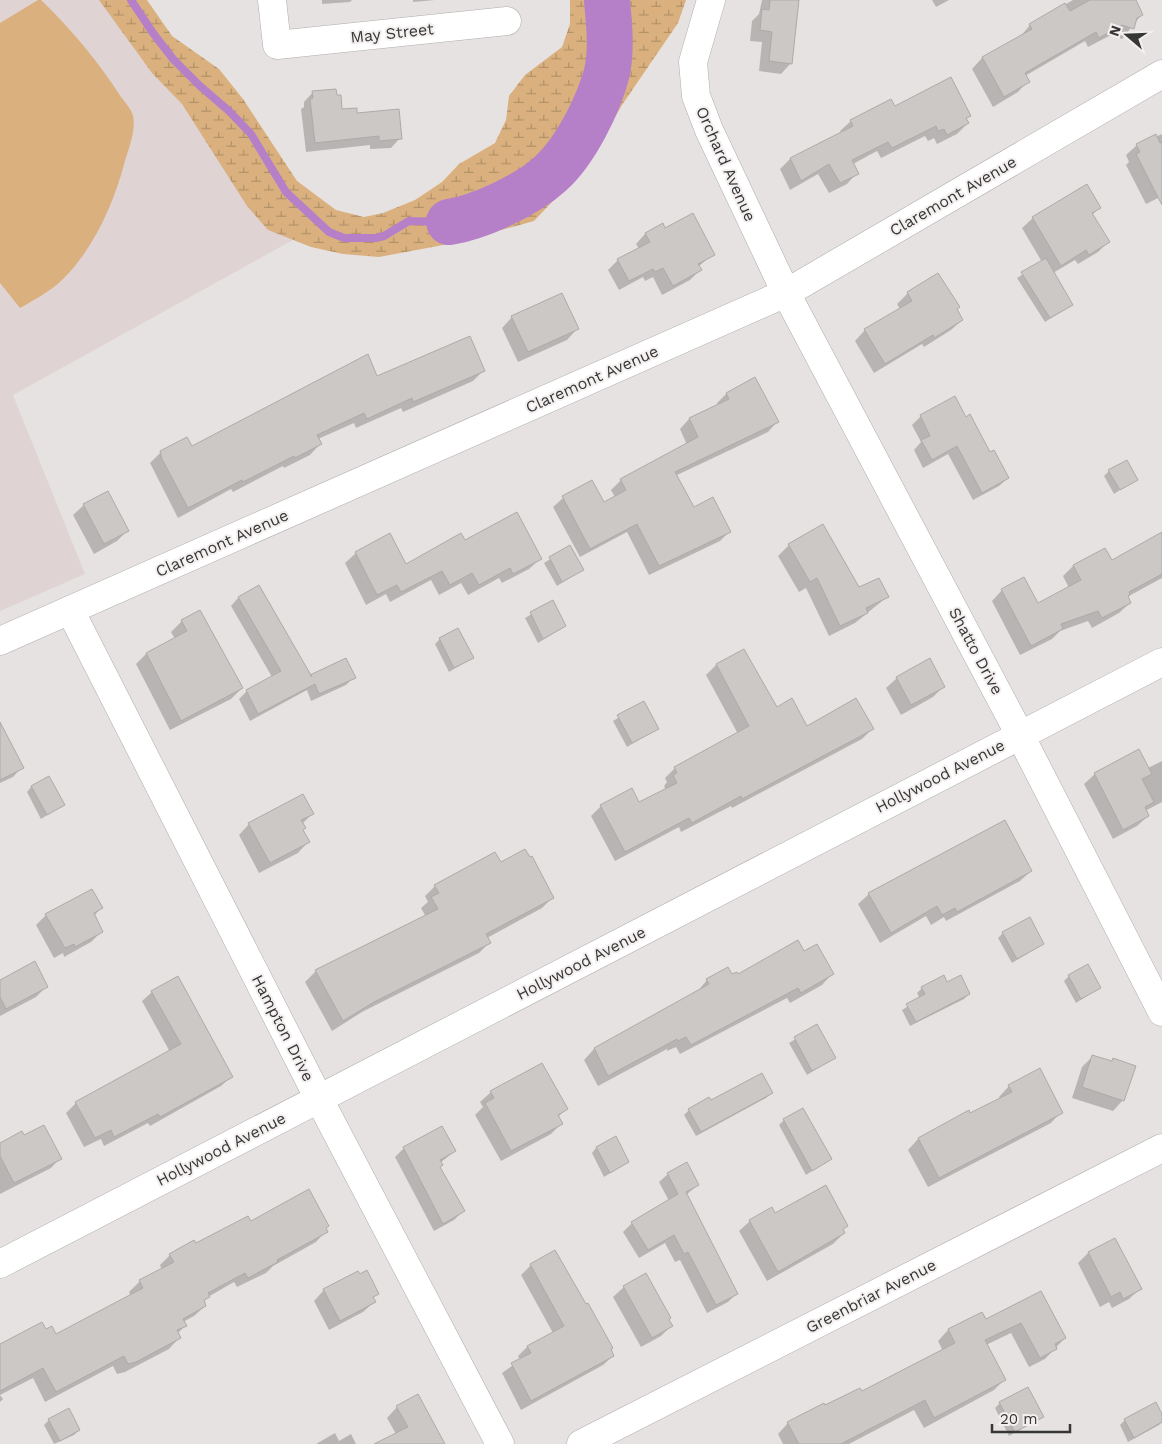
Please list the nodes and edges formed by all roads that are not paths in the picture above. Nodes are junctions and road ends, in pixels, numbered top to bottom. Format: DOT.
graph roads {
  1 [pos="272,0"];
  2 [pos="711,0"];
  3 [pos="507,21"];
  4 [pos="1162,74"];
  5 [pos="786,294"];
  6 [pos="70,610"];
  7 [pos="0,641"];
  8 [pos="1162,662"];
  9 [pos="1020,735"];
  10 [pos="1162,1012"];
  11 [pos="318,1099"];
  12 [pos="1162,1148"];
  13 [pos="0,1264"];
  14 [pos="500,1444"];
  15 [pos="580,1444"];
  1 -- 3 [label="street, May Street"];
  2 -- 5 [label="street, Orchard Avenue"];
  4 -- 5 [label="street, Claremont Avenue"];
  5 -- 6 [label="street, Claremont Avenue"];
  5 -- 9 [label="street, Shatto Drive"];
  6 -- 7 [label="street, Claremont Avenue"];
  6 -- 11 [label="street, Hampton Drive"];
  8 -- 9 [label="street, Hollywood Avenue"];
  9 -- 10 [label="street, Shatto Drive"];
  9 -- 11 [label="street, Hollywood Avenue"];
  11 -- 13 [label="street, Hollywood Avenue"];
  11 -- 14 [label="street, Hampton Drive"];
  12 -- 15 [label="street, Greenbriar Avenue"];
}
